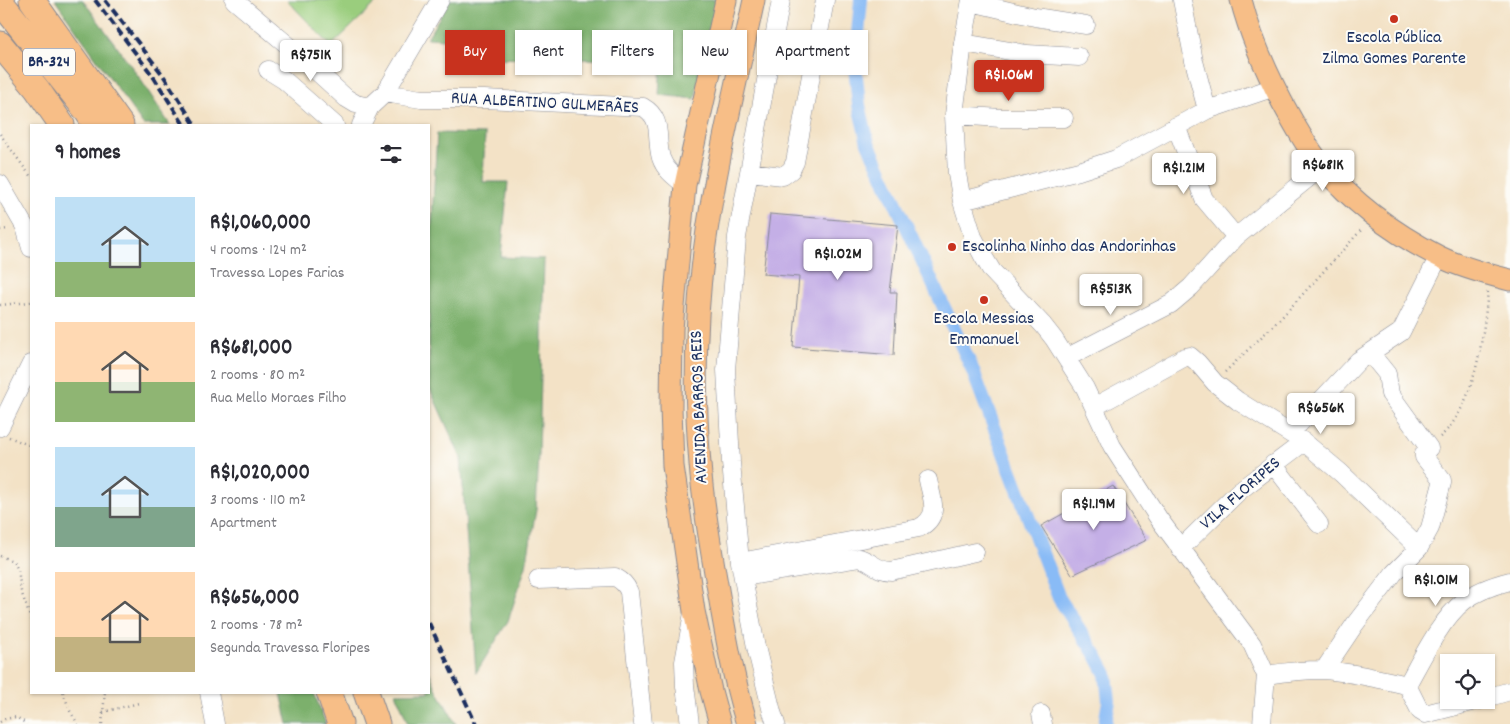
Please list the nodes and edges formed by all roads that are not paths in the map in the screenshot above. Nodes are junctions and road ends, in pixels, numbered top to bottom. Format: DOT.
graph roads {
  1 [pos="0,0"];
  2 [pos="32,0"];
  3 [pos="234,0"];
  4 [pos="440,0"];
  5 [pos="726,0"];
  6 [pos="754,0"];
  7 [pos="781,0"];
  8 [pos="825,0"];
  9 [pos="1182,0"];
  10 [pos="1241,0"];
  11 [pos="971,1"];
  12 [pos="1086,25"];
  13 [pos="963,43"];
  14 [pos="0,44"];
  15 [pos="1078,57"];
  16 [pos="268,70"];
  17 [pos="1274,87"];
  18 [pos="385,93"];
  19 [pos="370,107"];
  20 [pos="1207,110"];
  21 [pos="954,116"];
  22 [pos="1064,118"];
  23 [pos="61,124"];
  24 [pos="95,124"];
  25 [pos="120,124"];
  26 [pos="334,124"];
  27 [pos="362,124"];
  28 [pos="1176,126"];
  29 [pos="1323,166"];
  30 [pos="748,172"];
  31 [pos="0,184"];
  32 [pos="685,184"];
  33 [pos="962,201"];
  34 [pos="1236,237"];
  35 [pos="30,244"];
  36 [pos="1439,256"];
  37 [pos="1503,274"];
  38 [pos="1370,353"];
  39 [pos="1066,358"];
  40 [pos="30,367"];
  41 [pos="1094,407"];
  42 [pos="1299,424"];
  43 [pos="4,432"];
  44 [pos="1304,442"];
  45 [pos="1273,464"];
  46 [pos="928,480"];
  47 [pos="1319,524"];
  48 [pos="1419,548"];
  49 [pos="1180,549"];
  50 [pos="975,552"];
  51 [pos="742,570"];
  52 [pos="538,580"];
  53 [pos="1510,581"];
  54 [pos="694,610"];
  55 [pos="1324,670"];
  56 [pos="1266,675"];
  57 [pos="1407,685"];
  58 [pos="1510,691"];
  59 [pos="209,694"];
  60 [pos="330,694"];
  61 [pos="367,694"];
  62 [pos="1495,695"];
  63 [pos="1445,709"];
  64 [pos="215,724"];
  65 [pos="340,724"];
  66 [pos="377,724"];
  67 [pos="643,724"];
  68 [pos="690,724"];
  69 [pos="720,724"];
  70 [pos="747,724"];
  71 [pos="776,724"];
  72 [pos="1262,724"];
  1 -- 24 [label="highway, BR-324"];
  2 -- 25 [label="highway"];
  3 -- 19 [label="street"];
  4 -- 18 [label="street"];
  5 -- 32 [label="main road, AVENIDA BARROS REIS"];
  6 -- 70 [label="main road, AVENIDA BARROS REIS"];
  7 -- 30 [label="street"];
  8 -- 30 [label="street"];
  9 -- 20 [label="street"];
  10 -- 17 [label="main road"];
  11 -- 12 [label="street"];
  11 -- 13 [label="street"];
  13 -- 15 [label="street"];
  13 -- 21 [label="street"];
  14 -- 23 [label="highway, BR-324"];
  16 -- 26 [label="street"];
  17 -- 20 [label="street"];
  17 -- 29 [label="main road"];
  18 -- 19 [label="street"];
  18 -- 32 [label="street, RUA ALBERTINO GULMERÃES"];
  19 -- 27 [label="street"];
  20 -- 28 [label="street"];
  21 -- 22 [label="street"];
  21 -- 33 [label="street"];
  28 -- 33 [label="street"];
  28 -- 34 [label="street"];
  29 -- 34 [label="street"];
  29 -- 36 [label="main road"];
  30 -- 51 [label="street"];
  31 -- 35 [label="street"];
  32 -- 54 [label="main road, AVENIDA BARROS REIS"];
  33 -- 39 [label="street"];
  34 -- 39 [label="street"];
  36 -- 37 [label="main road"];
  36 -- 38 [label="street"];
  38 -- 42 [label="street"];
  38 -- 48 [label="street"];
  39 -- 41 [label="street"];
  40 -- 43 [label="street"];
  41 -- 44 [label="street"];
  41 -- 49 [label="street"];
  44 -- 45 [label="street, VILA FLORIPES"];
  44 -- 48 [label="street"];
  45 -- 47 [label="street"];
  45 -- 49 [label="street, VILA FLORIPES"];
  46 -- 51 [label="street"];
  48 -- 55 [label="street"];
  49 -- 56 [label="street"];
  50 -- 51 [label="street"];
  51 -- 71 [label="street"];
  52 -- 67 [label="street"];
  53 -- 57 [label="street"];
  54 -- 68 [label="street"];
  54 -- 69 [label="main road, AVENIDA BARROS REIS"];
  55 -- 56 [label="street"];
  55 -- 57 [label="street"];
  56 -- 72 [label="street"];
  57 -- 63 [label="street"];
  58 -- 62 [label="street"];
  59 -- 64 [label="street"];
  60 -- 65 [label="highway"];
  61 -- 66 [label="highway"];
}
